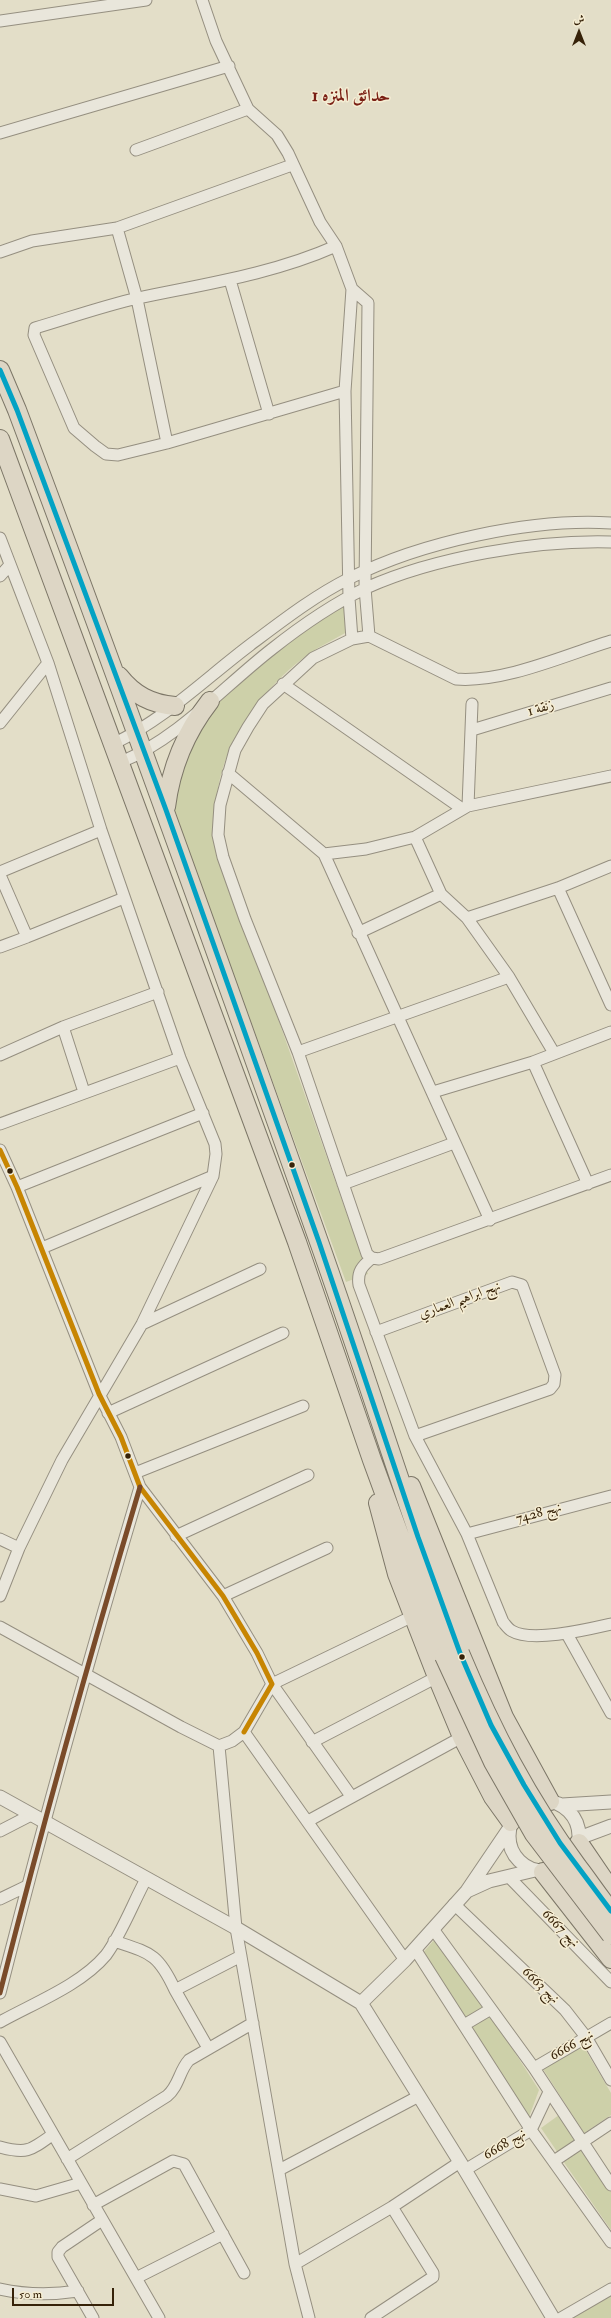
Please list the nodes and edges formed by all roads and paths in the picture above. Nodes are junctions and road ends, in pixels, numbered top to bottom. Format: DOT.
graph roads {
  1 [pos="146,0"];
  2 [pos="202,0"];
  3 [pos="0,21"];
  4 [pos="228,66"];
  5 [pos="248,109"];
  6 [pos="0,133"];
  7 [pos="136,150"];
  8 [pos="292,165"];
  9 [pos="116,228"];
  10 [pos="336,246"];
  11 [pos="0,252"];
  12 [pos="230,280"];
  13 [pos="352,289"];
  14 [pos="136,299"];
  15 [pos="0,370"];
  16 [pos="345,391"];
  17 [pos="269,414"];
  18 [pos="0,439"];
  19 [pos="167,443"];
  20 [pos="611,523"];
  21 [pos="0,538"];
  22 [pos="611,542"];
  23 [pos="9,566"];
  24 [pos="366,571"];
  25 [pos="0,576"];
  26 [pos="350,578"];
  27 [pos="365,588"];
  28 [pos="349,598"];
  29 [pos="368,636"];
  30 [pos="352,639"];
  31 [pos="611,641"];
  32 [pos="48,663"];
  33 [pos="113,665"];
  34 [pos="283,684"];
  35 [pos="611,688"];
  36 [pos="210,701"];
  37 [pos="472,704"];
  38 [pos="174,706"];
  39 [pos="0,723"];
  40 [pos="472,730"];
  41 [pos="137,732"];
  42 [pos="113,744"];
  43 [pos="144,752"];
  44 [pos="120,762"];
  45 [pos="228,773"];
  46 [pos="611,776"];
  47 [pos="465,807"];
  48 [pos="166,810"];
  49 [pos="101,830"];
  50 [pos="414,837"];
  51 [pos="324,854"];
  52 [pos="611,866"];
  53 [pos="0,872"];
  54 [pos="0,875"];
  55 [pos="558,888"];
  56 [pos="441,894"];
  57 [pos="124,898"];
  58 [pos="467,918"];
  59 [pos="358,933"];
  60 [pos="27,937"];
  61 [pos="0,947"];
  62 [pos="509,977"];
  63 [pos="158,992"];
  64 [pos="611,1005"];
  65 [pos="396,1017"];
  66 [pos="63,1027"];
  67 [pos="611,1032"];
  68 [pos="298,1052"];
  69 [pos="554,1053"];
  70 [pos="0,1055"];
  71 [pos="180,1058"];
  72 [pos="533,1062"];
  73 [pos="84,1092"];
  74 [pos="433,1092"];
  75 [pos="203,1113"];
  76 [pos="0,1124"];
  77 [pos="454,1143"];
  78 [pos="0,1150"];
  79 [pos="611,1175"];
  80 [pos="213,1176"];
  81 [pos="343,1184"];
  82 [pos="588,1184"];
  83 [pos="17,1187"];
  84 [pos="490,1220"];
  85 [pos="42,1248"];
  86 [pos="372,1258"];
  87 [pos="260,1269"];
  88 [pos="142,1324"];
  89 [pos="376,1332"];
  90 [pos="283,1333"];
  91 [pos="99,1394"];
  92 [pos="303,1406"];
  93 [pos="108,1413"];
  94 [pos="415,1436"];
  95 [pos="391,1454"];
  96 [pos="372,1460"];
  97 [pos="135,1473"];
  98 [pos="308,1475"];
  99 [pos="140,1487"];
  100 [pos="611,1496"];
  101 [pos="467,1534"];
  102 [pos="176,1536"];
  103 [pos="0,1539"];
  104 [pos="19,1548"];
  105 [pos="327,1548"];
  106 [pos="0,1596"];
  107 [pos="222,1596"];
  108 [pos="412,1616"];
  109 [pos="611,1624"];
  110 [pos="0,1627"];
  111 [pos="567,1634"];
  112 [pos="452,1655"];
  113 [pos="84,1673"];
  114 [pos="436,1677"];
  115 [pos="272,1684"];
  116 [pos="611,1713"];
  117 [pos="244,1732"];
  118 [pos="462,1737"];
  119 [pos="312,1742"];
  120 [pos="219,1746"];
  121 [pos="351,1796"];
  122 [pos="0,1797"];
  123 [pos="611,1802"];
  124 [pos="556,1803"];
  125 [pos="31,1815"];
  126 [pos="308,1821"];
  127 [pos="43,1822"];
  128 [pos="510,1826"];
  129 [pos="611,1826"];
  130 [pos="0,1831"];
  131 [pos="579,1841"];
  132 [pos="539,1871"];
  133 [pos="509,1876"];
  134 [pos="146,1878"];
  135 [pos="27,1886"];
  136 [pos="611,1890"];
  137 [pos="467,1891"];
  138 [pos="0,1899"];
  139 [pos="454,1904"];
  140 [pos="611,1911"];
  141 [pos="236,1928"];
  142 [pos="433,1929"];
  143 [pos="611,1936"];
  144 [pos="114,1941"];
  145 [pos="415,1949"];
  146 [pos="241,1956"];
  147 [pos="611,1959"];
  148 [pos="405,1960"];
  149 [pos="611,1982"];
  150 [pos="175,1990"];
  151 [pos="0,1993"];
  152 [pos="361,2003"];
  153 [pos="491,2009"];
  154 [pos="0,2022"];
  155 [pos="253,2023"];
  156 [pos="611,2023"];
  157 [pos="464,2025"];
  158 [pos="586,2037"];
  159 [pos="0,2042"];
  160 [pos="208,2048"];
  161 [pos="534,2068"];
  162 [pos="611,2080"];
  163 [pos="549,2092"];
  164 [pos="419,2096"];
  165 [pos="611,2123"];
  166 [pos="531,2130"];
  167 [pos="52,2135"];
  168 [pos="582,2142"];
  169 [pos="0,2147"];
  170 [pos="67,2159"];
  171 [pos="554,2161"];
  172 [pos="463,2166"];
  173 [pos="279,2170"];
  174 [pos="81,2184"];
  175 [pos="611,2185"];
  176 [pos="0,2189"];
  177 [pos="93,2205"];
  178 [pos="392,2207"];
  179 [pos="102,2220"];
  180 [pos="223,2234"];
  181 [pos="611,2242"];
  182 [pos="295,2264"];
  183 [pos="244,2273"];
  184 [pos="136,2278"];
  185 [pos="0,2289"];
  186 [pos="611,2289"];
  187 [pos="78,2291"];
  188 [pos="93,2318"];
  189 [pos="159,2318"];
  190 [pos="309,2318"];
  191 [pos="371,2318"];
  192 [pos="553,2318"];
  193 [pos="562,2318"];
  1 -- 3 [label="street"];
  2 -- 4 [label="street"];
  4 -- 5 [label="street"];
  4 -- 6 [label="street"];
  5 -- 7 [label="street"];
  5 -- 8 [label="street"];
  8 -- 9 [label="street"];
  8 -- 10 [label="street"];
  9 -- 11 [label="street"];
  9 -- 14 [label="street"];
  10 -- 12 [label="street"];
  10 -- 13 [label="street"];
  12 -- 14 [label="street"];
  12 -- 17 [label="street"];
  13 -- 16 [label="street"];
  13 -- 24 [label="street"];
  14 -- 19 [label="street"];
  14 -- 19 [label="street"];
  15 -- 33 [label="highway"];
  16 -- 17 [label="street"];
  16 -- 26 [label="street"];
  17 -- 19 [label="street"];
  18 -- 42 [label="highway"];
  20 -- 24 [label="street"];
  21 -- 23 [label="street"];
  22 -- 27 [label="street"];
  23 -- 25 [label="street"];
  23 -- 32 [label="street"];
  24 -- 26 [label="street"];
  24 -- 27 [label="street"];
  26 -- 28 [label="street"];
  26 -- 38 [label="street"];
  27 -- 28 [label="street"];
  27 -- 29 [label="street"];
  28 -- 30 [label="street"];
  28 -- 36 [label="street"];
  29 -- 30 [label="street"];
  29 -- 31 [label="street"];
  30 -- 34 [label="street"];
  32 -- 39 [label="street"];
  32 -- 49 [label="street"];
  33 -- 38 [label="highway"];
  33 -- 41 [label="highway"];
  34 -- 45 [label="street"];
  34 -- 47 [label="street"];
  35 -- 40 [label="street, زنقة 1"];
  36 -- 43 [label="street"];
  36 -- 48 [label="highway"];
  37 -- 40 [label="street"];
  38 -- 41 [label="street"];
  40 -- 47 [label="street"];
  41 -- 42 [label="street"];
  41 -- 43 [label="highway"];
  42 -- 44 [label="highway"];
  43 -- 44 [label="street"];
  43 -- 48 [label="highway"];
  44 -- 96 [label="highway"];
  45 -- 51 [label="street"];
  45 -- 68 [label="street"];
  46 -- 47 [label="street"];
  47 -- 50 [label="street"];
  48 -- 95 [label="highway"];
  49 -- 53 [label="street"];
  49 -- 57 [label="street"];
  50 -- 51 [label="street"];
  50 -- 56 [label="street"];
  51 -- 59 [label="street"];
  52 -- 55 [label="street"];
  54 -- 60 [label="street"];
  55 -- 58 [label="street"];
  55 -- 64 [label="street"];
  56 -- 58 [label="street"];
  56 -- 59 [label="street"];
  57 -- 60 [label="street"];
  57 -- 63 [label="street"];
  58 -- 62 [label="street"];
  59 -- 65 [label="street"];
  60 -- 61 [label="street"];
  62 -- 65 [label="street"];
  62 -- 69 [label="street"];
  63 -- 66 [label="street"];
  63 -- 71 [label="street"];
  65 -- 68 [label="street"];
  65 -- 74 [label="street"];
  66 -- 70 [label="street"];
  66 -- 73 [label="street"];
  67 -- 69 [label="street"];
  68 -- 81 [label="street"];
  69 -- 72 [label="street"];
  71 -- 73 [label="street"];
  71 -- 75 [label="street"];
  72 -- 74 [label="street"];
  72 -- 82 [label="street"];
  73 -- 76 [label="street"];
  74 -- 77 [label="street"];
  75 -- 80 [label="street"];
  75 -- 83 [label="street"];
  77 -- 81 [label="street"];
  77 -- 84 [label="street"];
  78 -- 83 [label="street"];
  79 -- 82 [label="street"];
  80 -- 85 [label="street"];
  80 -- 88 [label="street"];
  81 -- 86 [label="street"];
  82 -- 84 [label="street"];
  83 -- 85 [label="street"];
  84 -- 86 [label="street"];
  85 -- 91 [label="street"];
  86 -- 89 [label="street"];
  87 -- 88 [label="street"];
  88 -- 91 [label="street"];
  89 -- 94 [label="street"];
  89 -- 94 [label="street, نهج ابراهيم العماري"];
  90 -- 93 [label="street"];
  91 -- 93 [label="street"];
  91 -- 104 [label="street"];
  92 -- 97 [label="street"];
  93 -- 97 [label="street"];
  94 -- 101 [label="street"];
  95 -- 112 [label="highway"];
  95 -- 124 [label="highway"];
  96 -- 108 [label="highway"];
  96 -- 112 [label="highway"];
  97 -- 99 [label="street"];
  98 -- 102 [label="street"];
  99 -- 102 [label="street"];
  99 -- 113 [label="street"];
  100 -- 101 [label="street, نهج 7428"];
  101 -- 111 [label="street"];
  102 -- 107 [label="street"];
  103 -- 104 [label="street"];
  104 -- 106 [label="street"];
  105 -- 107 [label="street"];
  107 -- 115 [label="street"];
  108 -- 114 [label="highway"];
  108 -- 115 [label="street"];
  109 -- 111 [label="street"];
  110 -- 113 [label="street"];
  111 -- 116 [label="street"];
  112 -- 140 [label="highway, bridge"];
  112 -- 143 [label="highway, bridge"];
  113 -- 120 [label="street"];
  113 -- 127 [label="street"];
  114 -- 118 [label="highway"];
  114 -- 119 [label="street"];
  115 -- 117 [label="street"];
  115 -- 119 [label="street"];
  117 -- 120 [label="street"];
  117 -- 126 [label="street"];
  118 -- 121 [label="street"];
  118 -- 128 [label="highway"];
  119 -- 121 [label="street"];
  120 -- 141 [label="street"];
  121 -- 126 [label="street"];
  122 -- 125 [label="street"];
  123 -- 124 [label="street"];
  124 -- 128 [label="street"];
  124 -- 131 [label="street"];
  125 -- 127 [label="street"];
  125 -- 130 [label="street"];
  126 -- 148 [label="street"];
  127 -- 134 [label="street"];
  127 -- 135 [label="street"];
  128 -- 132 [label="street"];
  128 -- 137 [label="street"];
  129 -- 131 [label="street"];
  131 -- 132 [label="street"];
  131 -- 136 [label="highway"];
  132 -- 133 [label="street"];
  132 -- 147 [label="highway"];
  133 -- 137 [label="street"];
  133 -- 149 [label="street, نهج 6667"];
  134 -- 141 [label="street"];
  134 -- 144 [label="street"];
  135 -- 138 [label="street"];
  135 -- 151 [label="street"];
  137 -- 139 [label="street"];
  139 -- 142 [label="street"];
  139 -- 158 [label="street, نهج 6663"];
  141 -- 146 [label="street"];
  141 -- 152 [label="street"];
  142 -- 145 [label="street"];
  142 -- 153 [label="street"];
  144 -- 150 [label="street"];
  144 -- 154 [label="street"];
  145 -- 148 [label="street"];
  145 -- 157 [label="street"];
  146 -- 150 [label="street"];
  146 -- 155 [label="street"];
  148 -- 152 [label="street"];
  150 -- 160 [label="street"];
  152 -- 164 [label="street"];
  153 -- 157 [label="street"];
  153 -- 161 [label="street"];
  155 -- 160 [label="street"];
  155 -- 173 [label="street"];
  156 -- 158 [label="street, نهج 6666"];
  157 -- 166 [label="street"];
  158 -- 161 [label="street, نهج 6666"];
  158 -- 162 [label="street, نهج 6663"];
  159 -- 167 [label="street"];
  160 -- 170 [label="street"];
  161 -- 163 [label="street"];
  163 -- 166 [label="street, نهج 6668"];
  163 -- 168 [label="street"];
  164 -- 172 [label="street"];
  164 -- 173 [label="street"];
  165 -- 168 [label="street"];
  166 -- 171 [label="street"];
  166 -- 172 [label="street, نهج 6668"];
  167 -- 169 [label="street"];
  167 -- 170 [label="street"];
  168 -- 171 [label="street"];
  168 -- 175 [label="street"];
  170 -- 174 [label="street"];
  171 -- 181 [label="street"];
  172 -- 178 [label="street, نهج 6668"];
  172 -- 192 [label="street"];
  173 -- 182 [label="street"];
  174 -- 176 [label="street"];
  174 -- 177 [label="street"];
  177 -- 179 [label="street"];
  177 -- 180 [label="street"];
  178 -- 182 [label="street, نهج 6668"];
  178 -- 191 [label="street"];
  179 -- 184 [label="street"];
  179 -- 187 [label="street"];
  180 -- 183 [label="street"];
  180 -- 184 [label="street"];
  182 -- 190 [label="street"];
  184 -- 189 [label="street"];
  185 -- 187 [label="street"];
  186 -- 193 [label="street"];
  187 -- 188 [label="street"];
}
